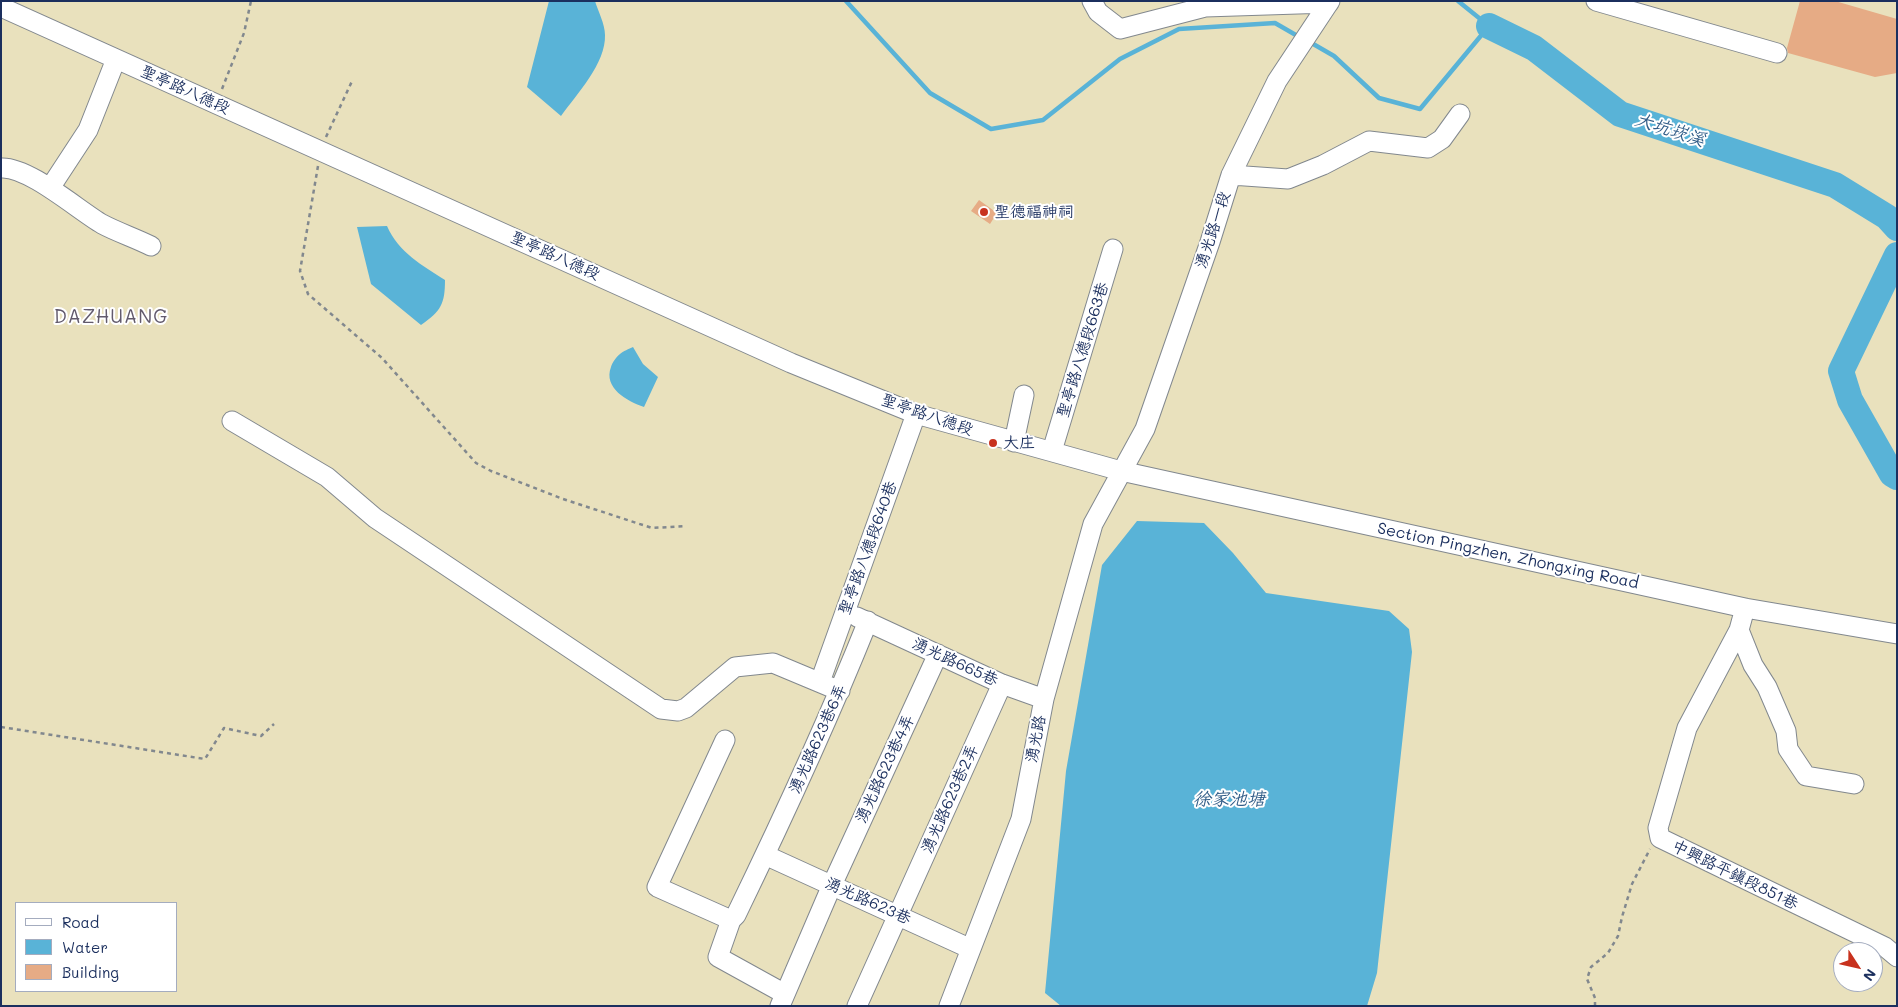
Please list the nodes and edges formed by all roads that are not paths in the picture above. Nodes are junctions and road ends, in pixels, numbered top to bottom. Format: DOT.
graph roads {
  1 [pos="1092,1"];
  2 [pos="1596,1"];
  3 [pos="1330,2"];
  4 [pos="1,7"];
  5 [pos="1777,53"];
  6 [pos="116,59"];
  7 [pos="1460,114"];
  8 [pos="1,168"];
  9 [pos="1232,175"];
  10 [pos="50,188"];
  11 [pos="151,246"];
  12 [pos="1113,249"];
  13 [pos="1024,395"];
  14 [pos="916,414"];
  15 [pos="232,421"];
  16 [pos="1014,442"];
  17 [pos="1052,451"];
  18 [pos="1121,471"];
  19 [pos="1745,608"];
  20 [pos="845,611"];
  21 [pos="868,621"];
  22 [pos="1739,630"];
  23 [pos="1897,634"];
  24 [pos="938,654"];
  25 [pos="820,682"];
  26 [pos="1002,684"];
  27 [pos="840,691"];
  28 [pos="1044,699"];
  29 [pos="725,740"];
  30 [pos="1854,784"];
  31 [pos="765,855"];
  32 [pos="832,885"];
  33 [pos="897,915"];
  34 [pos="731,920"];
  35 [pos="971,948"];
  36 [pos="1897,957"];
  37 [pos="782,1000"];
  38 [pos="857,1006"];
  39 [pos="949,1006"];
  1 -- 3 [label="street"];
  2 -- 5 [label="street"];
  3 -- 9 [label="street, 湧光路一段"];
  4 -- 6 [label="street, 聖亭路八德段"];
  6 -- 10 [label="street"];
  6 -- 14 [label="street, 聖亭路八德段"];
  7 -- 9 [label="street"];
  8 -- 10 [label="street"];
  9 -- 18 [label="street, 湧光路一段"];
  10 -- 11 [label="street"];
  12 -- 17 [label="street, 聖亭路八德段663巷"];
  13 -- 16 [label="street"];
  14 -- 16 [label="street, 聖亭路八德段"];
  14 -- 20 [label="street, 聖亭路八德段640巷"];
  15 -- 25 [label="street"];
  16 -- 17 [label="street, 聖亭路八德段"];
  17 -- 18 [label="street, 聖亭路八德段"];
  18 -- 19 [label="street, Section Pingzhen, Zhongxing Road"];
  18 -- 28 [label="street, 湧光路"];
  19 -- 22 [label="street, 中興路平鎮段851巷"];
  19 -- 23 [label="street, Section Pingzhen, Zhongxing Road"];
  20 -- 21 [label="street, 湧光路665巷"];
  20 -- 25 [label="street, 聖亭路八德段640巷"];
  21 -- 24 [label="street, 湧光路665巷"];
  21 -- 27 [label="street, 湧光路623巷6弄"];
  22 -- 30 [label="street"];
  22 -- 36 [label="street, 中興路平鎮段851巷"];
  24 -- 26 [label="street, 湧光路665巷"];
  24 -- 32 [label="street, 湧光路623巷4弄"];
  25 -- 27 [label="street"];
  26 -- 28 [label="street, 湧光路665巷"];
  26 -- 33 [label="street, 湧光路623巷2弄"];
  27 -- 31 [label="street, 湧光路623巷6弄"];
  28 -- 35 [label="street, 湧光路"];
  29 -- 34 [label="street"];
  31 -- 32 [label="street, 湧光路623巷"];
  31 -- 34 [label="street, 湧光路623巷6弄"];
  32 -- 33 [label="street, 湧光路623巷"];
  32 -- 37 [label="street, 湧光路623巷4弄"];
  33 -- 35 [label="street, 湧光路623巷"];
  33 -- 38 [label="street, 湧光路623巷2弄"];
  34 -- 37 [label="street, 湧光路623巷6弄"];
  35 -- 39 [label="street, 湧光路"];
}
